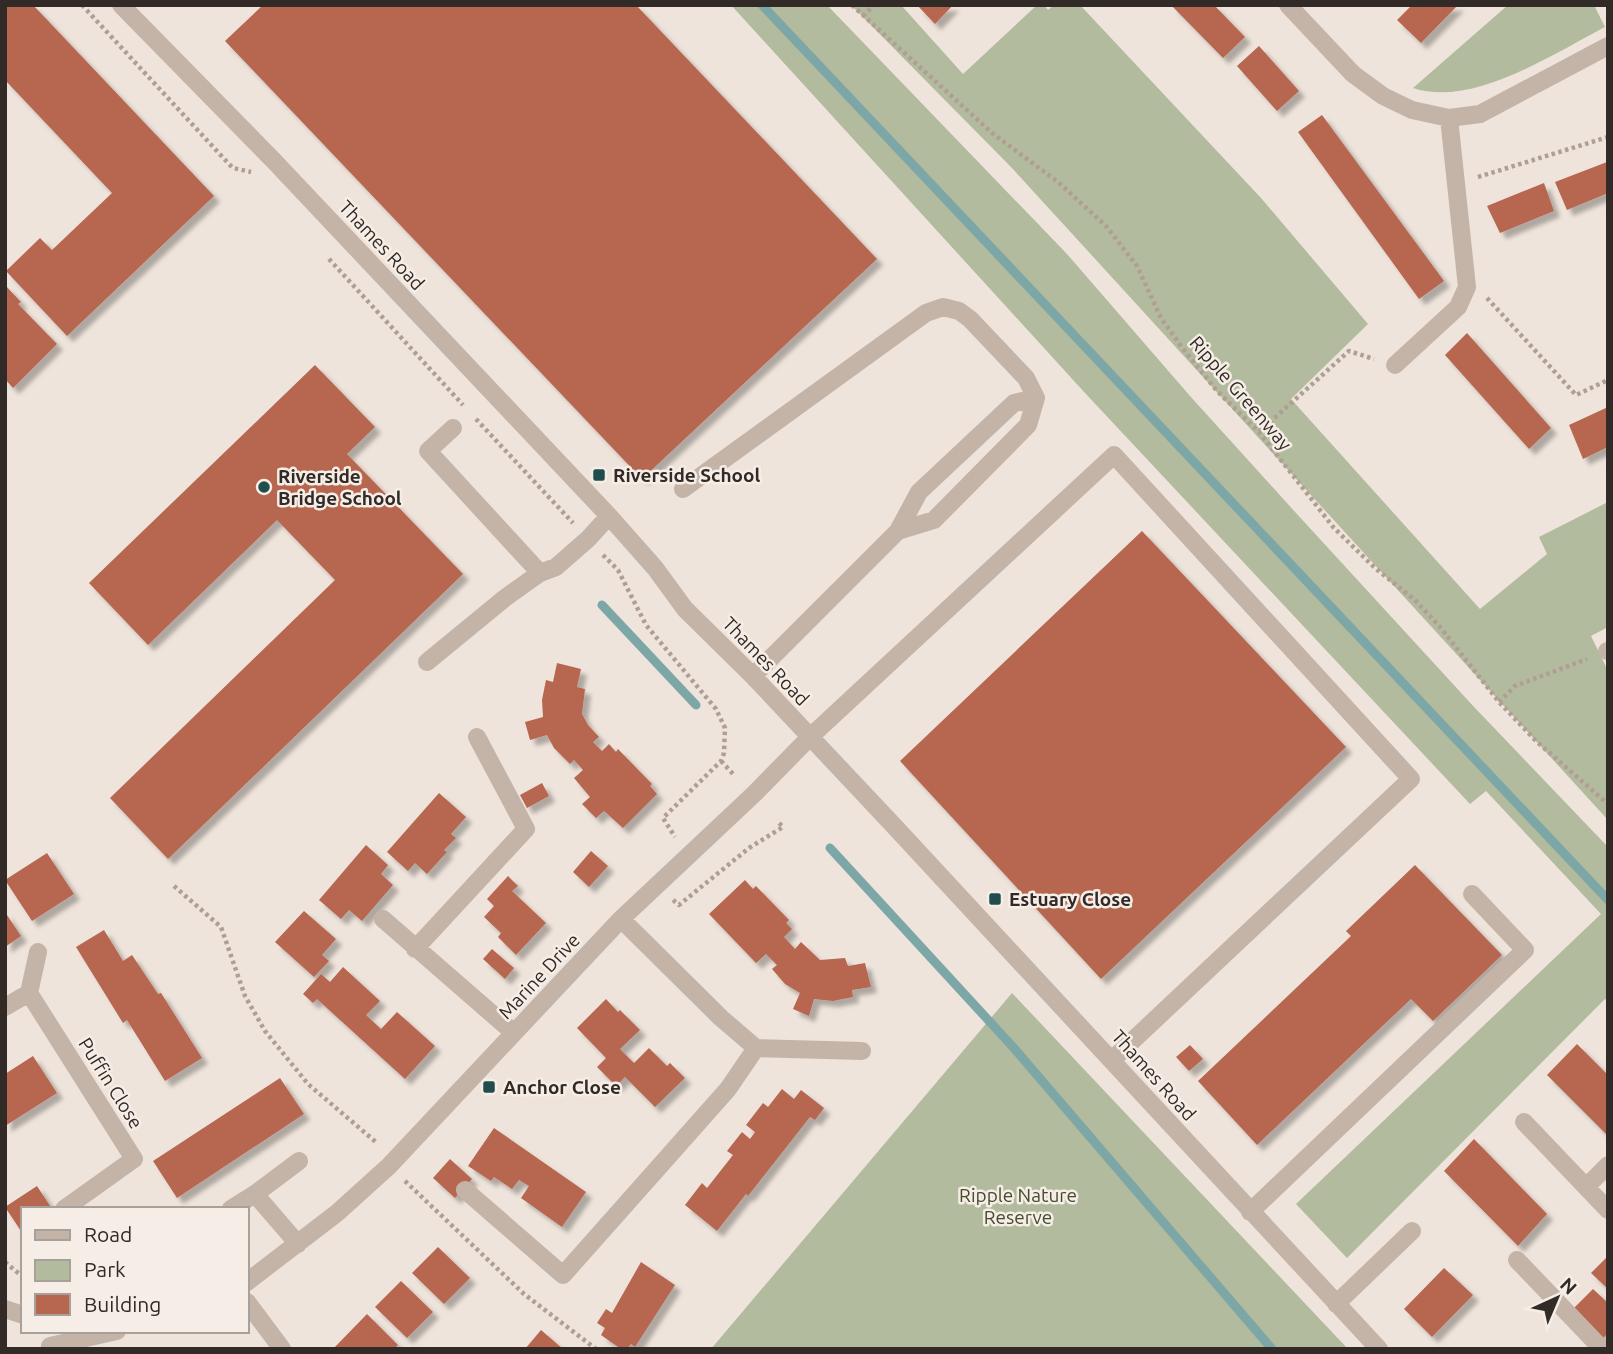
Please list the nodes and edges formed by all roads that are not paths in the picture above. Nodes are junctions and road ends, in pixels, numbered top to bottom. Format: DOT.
graph roads {
  1 [pos="121,5"];
  2 [pos="1288,5"];
  3 [pos="1608,46"];
  4 [pos="1449,118"];
  5 [pos="1395,365"];
  6 [pos="1037,398"];
  7 [pos="453,428"];
  8 [pos="683,489"];
  9 [pos="609,516"];
  10 [pos="898,531"];
  11 [pos="540,573"];
  12 [pos="428,662"];
  13 [pos="752,676"];
  14 [pos="477,737"];
  15 [pos="810,737"];
  16 [pos="1472,894"];
  17 [pos="383,919"];
  18 [pos="621,919"];
  19 [pos="415,949"];
  20 [pos="38,952"];
  21 [pos="29,993"];
  22 [pos="5,1007"];
  23 [pos="514,1034"];
  24 [pos="756,1048"];
  25 [pos="862,1051"];
  26 [pos="1112,1060"];
  27 [pos="1524,1122"];
  28 [pos="299,1161"];
  29 [pos="1608,1165"];
  30 [pos="1586,1187"];
  31 [pos="465,1191"];
  32 [pos="255,1194"];
  33 [pos="67,1207"];
  34 [pos="234,1207"];
  35 [pos="1608,1210"];
  36 [pos="1251,1212"];
  37 [pos="1412,1231"];
  38 [pos="298,1244"];
  39 [pos="1517,1260"];
  40 [pos="248,1281"];
  41 [pos="248,1303"];
  42 [pos="1336,1304"];
  43 [pos="104,1333"];
  44 [pos="47,1342"];
  45 [pos="282,1349"];
  46 [pos="1379,1349"];
  47 [pos="1602,1349"];
  1 -- 9 [label="street, Thames Road"];
  2 -- 4 [label="street"];
  3 -- 4 [label="street"];
  4 -- 5 [label="street"];
  6 -- 8 [label="street"];
  6 -- 10 [label="street"];
  6 -- 10 [label="street"];
  7 -- 11 [label="street"];
  9 -- 11 [label="street"];
  9 -- 13 [label="street, Thames Road"];
  10 -- 13 [label="street"];
  11 -- 12 [label="street"];
  13 -- 15 [label="street, Thames Road"];
  14 -- 19 [label="street"];
  15 -- 18 [label="street, Marine Drive"];
  15 -- 26 [label="street, Thames Road"];
  15 -- 26 [label="street, Marine Drive"];
  16 -- 36 [label="street"];
  17 -- 19 [label="street"];
  18 -- 23 [label="street, Marine Drive"];
  18 -- 24 [label="street"];
  19 -- 23 [label="street"];
  20 -- 21 [label="street"];
  21 -- 22 [label="street"];
  21 -- 33 [label="street, Puffin Close"];
  23 -- 38 [label="street, Marine Drive"];
  24 -- 25 [label="street"];
  24 -- 31 [label="street"];
  26 -- 36 [label="street, Thames Road"];
  27 -- 30 [label="street"];
  28 -- 32 [label="street"];
  29 -- 30 [label="street"];
  30 -- 35 [label="street"];
  32 -- 34 [label="street"];
  32 -- 38 [label="street"];
  36 -- 42 [label="street, Thames Road"];
  37 -- 42 [label="street"];
  38 -- 40 [label="street, Marine Drive"];
  39 -- 47 [label="street"];
  41 -- 45 [label="street"];
  42 -- 46 [label="street, Thames Road"];
  43 -- 44 [label="street"];
}
